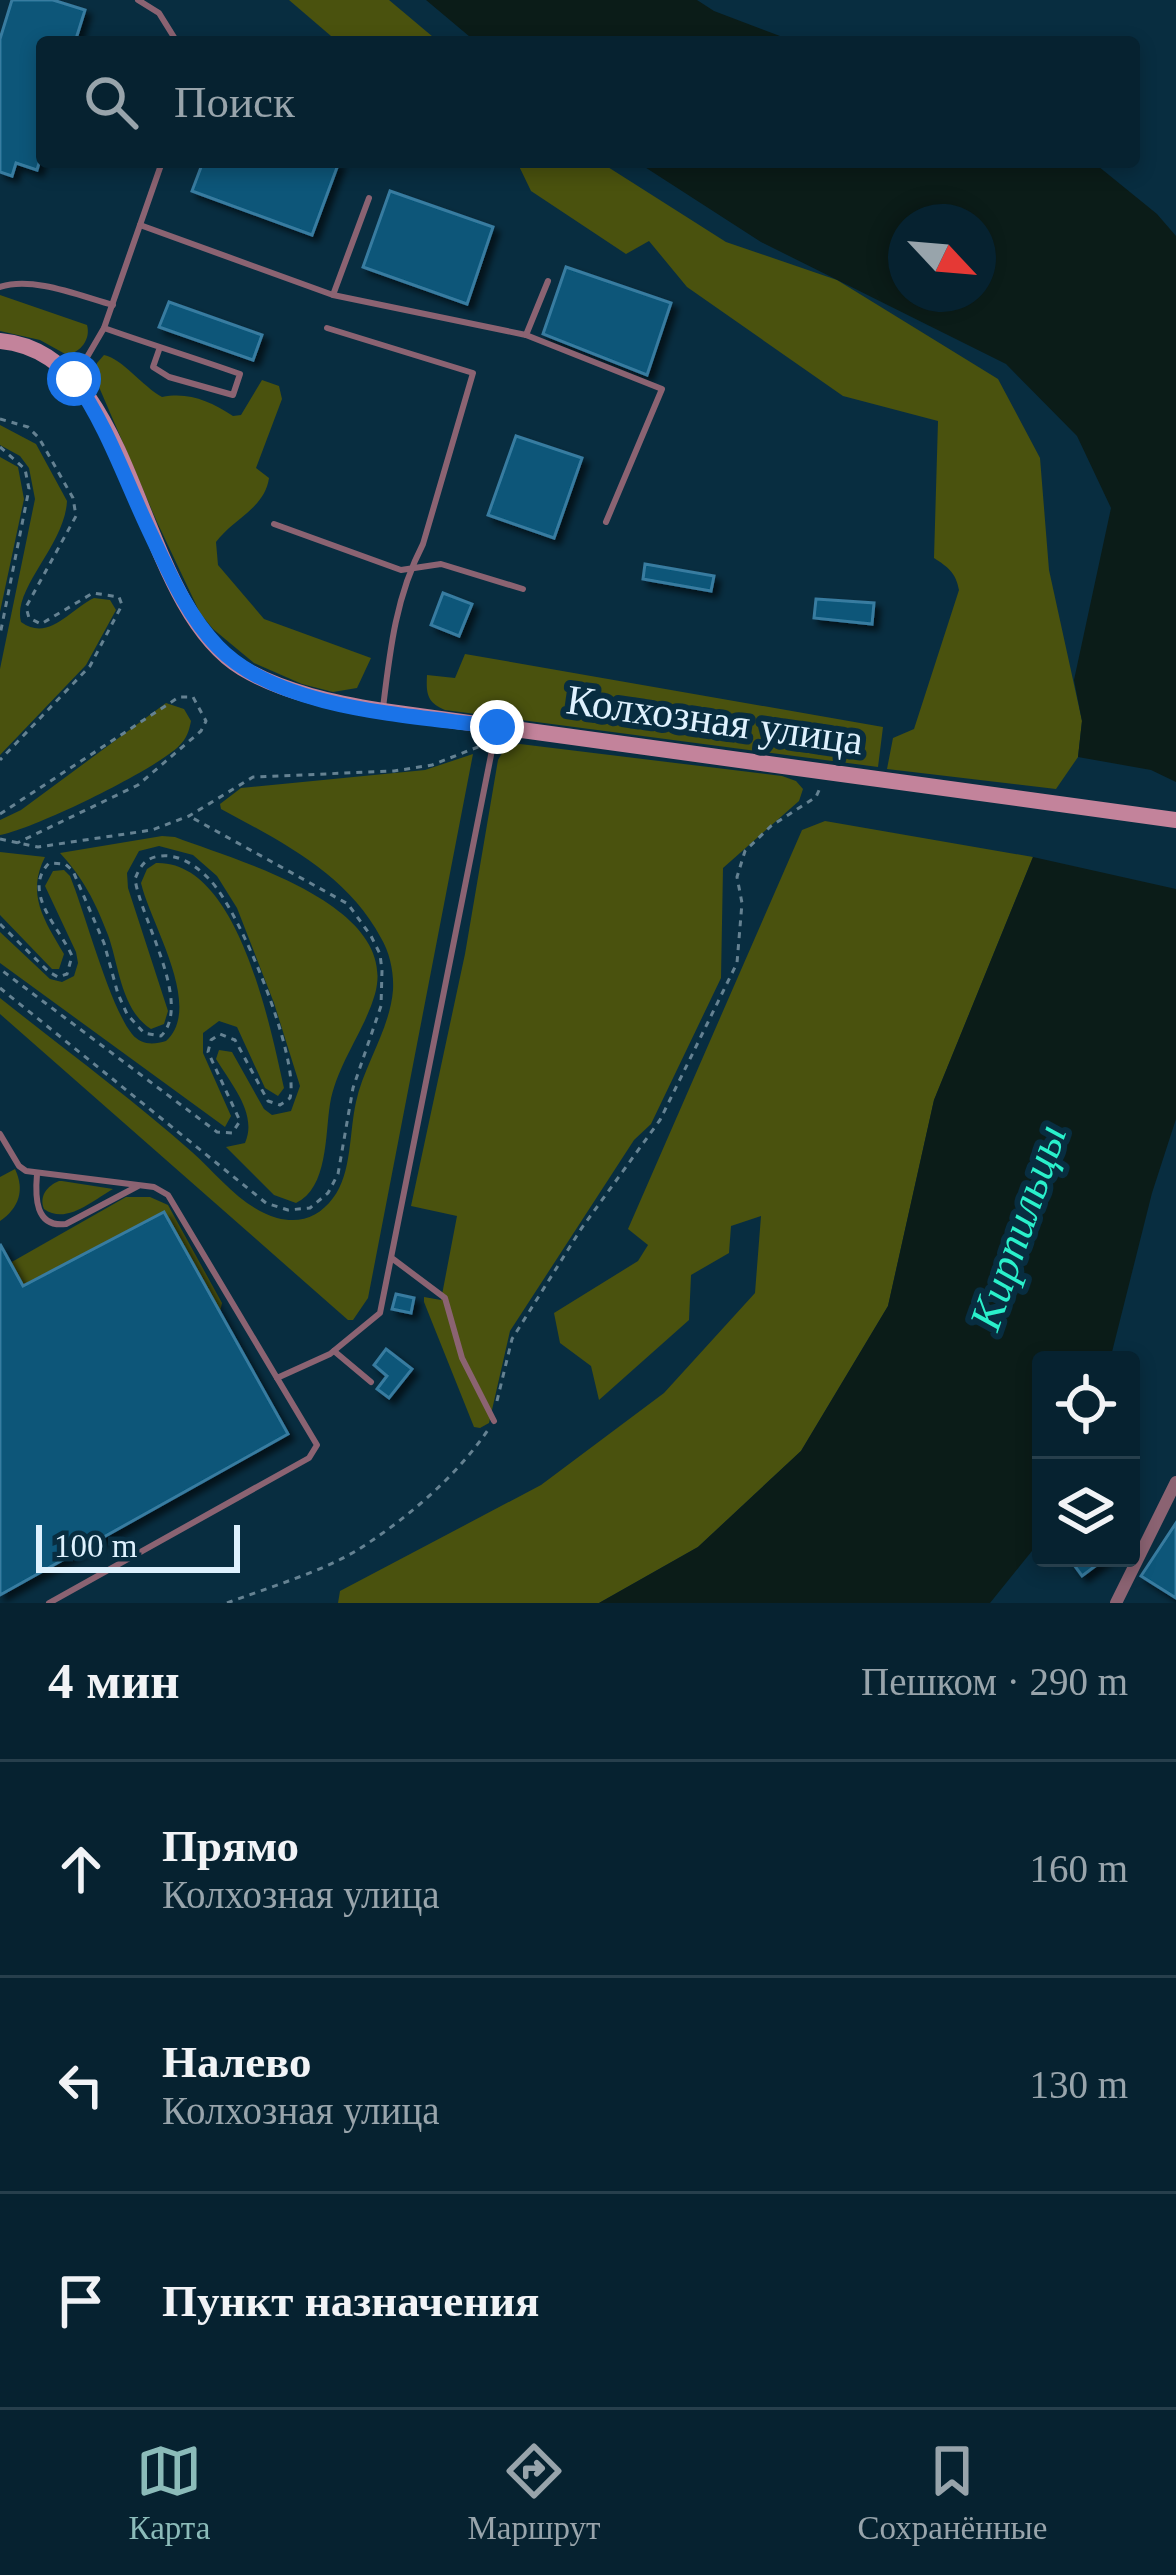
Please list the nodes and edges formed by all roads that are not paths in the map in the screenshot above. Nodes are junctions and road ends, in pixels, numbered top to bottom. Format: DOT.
graph roads {
  1 [pos="138,0"];
  2 [pos="173,36"];
  3 [pos="160,168"];
  4 [pos="369,198"];
  5 [pos="140,225"];
  6 [pos="548,281"];
  7 [pos="0,287"];
  8 [pos="334,295"];
  9 [pos="113,304"];
  10 [pos="104,328"];
  11 [pos="327,328"];
  12 [pos="526,335"];
  13 [pos="0,341"];
  14 [pos="160,347"];
  15 [pos="74,379"];
  16 [pos="606,522"];
  17 [pos="274,524"];
  18 [pos="410,568"];
  19 [pos="523,589"];
  20 [pos="383,711"];
  21 [pos="496,733"];
  22 [pos="1176,820"];
  23 [pos="0,1133"];
  24 [pos="37,1174"];
  25 [pos="139,1186"];
  26 [pos="393,1259"];
  27 [pos="334,1351"];
  28 [pos="277,1378"];
  29 [pos="371,1382"];
  30 [pos="494,1421"];
  31 [pos="1176,1482"];
  32 [pos="49,1603"];
  33 [pos="1116,1603"];
  1 -- 2 [label="lane"];
  3 -- 5 [label="lane"];
  4 -- 8 [label="lane"];
  5 -- 8 [label="lane"];
  5 -- 9 [label="lane"];
  6 -- 12 [label="lane"];
  7 -- 9 [label="lane"];
  8 -- 12 [label="lane"];
  9 -- 10 [label="lane"];
  10 -- 14 [label="lane"];
  10 -- 15 [label="lane"];
  11 -- 18 [label="lane"];
  12 -- 16 [label="lane"];
  13 -- 15 [label="main road, Колхозная улица"];
  14 -- 14 [label="lane"];
  15 -- 20 [label="main road, Колхозная улица"];
  17 -- 18 [label="lane"];
  18 -- 19 [label="lane"];
  18 -- 20 [label="lane"];
  20 -- 21 [label="main road, Колхозная улица"];
  21 -- 22 [label="main road, Колхозная улица"];
  21 -- 26 [label="lane"];
  23 -- 24 [label="lane"];
  24 -- 25 [label="lane"];
  24 -- 25 [label="lane"];
  25 -- 28 [label="lane"];
  26 -- 27 [label="lane"];
  26 -- 30 [label="lane"];
  27 -- 28 [label="lane"];
  27 -- 29 [label="lane"];
  28 -- 32 [label="lane"];
  31 -- 33 [label="street"];
}
